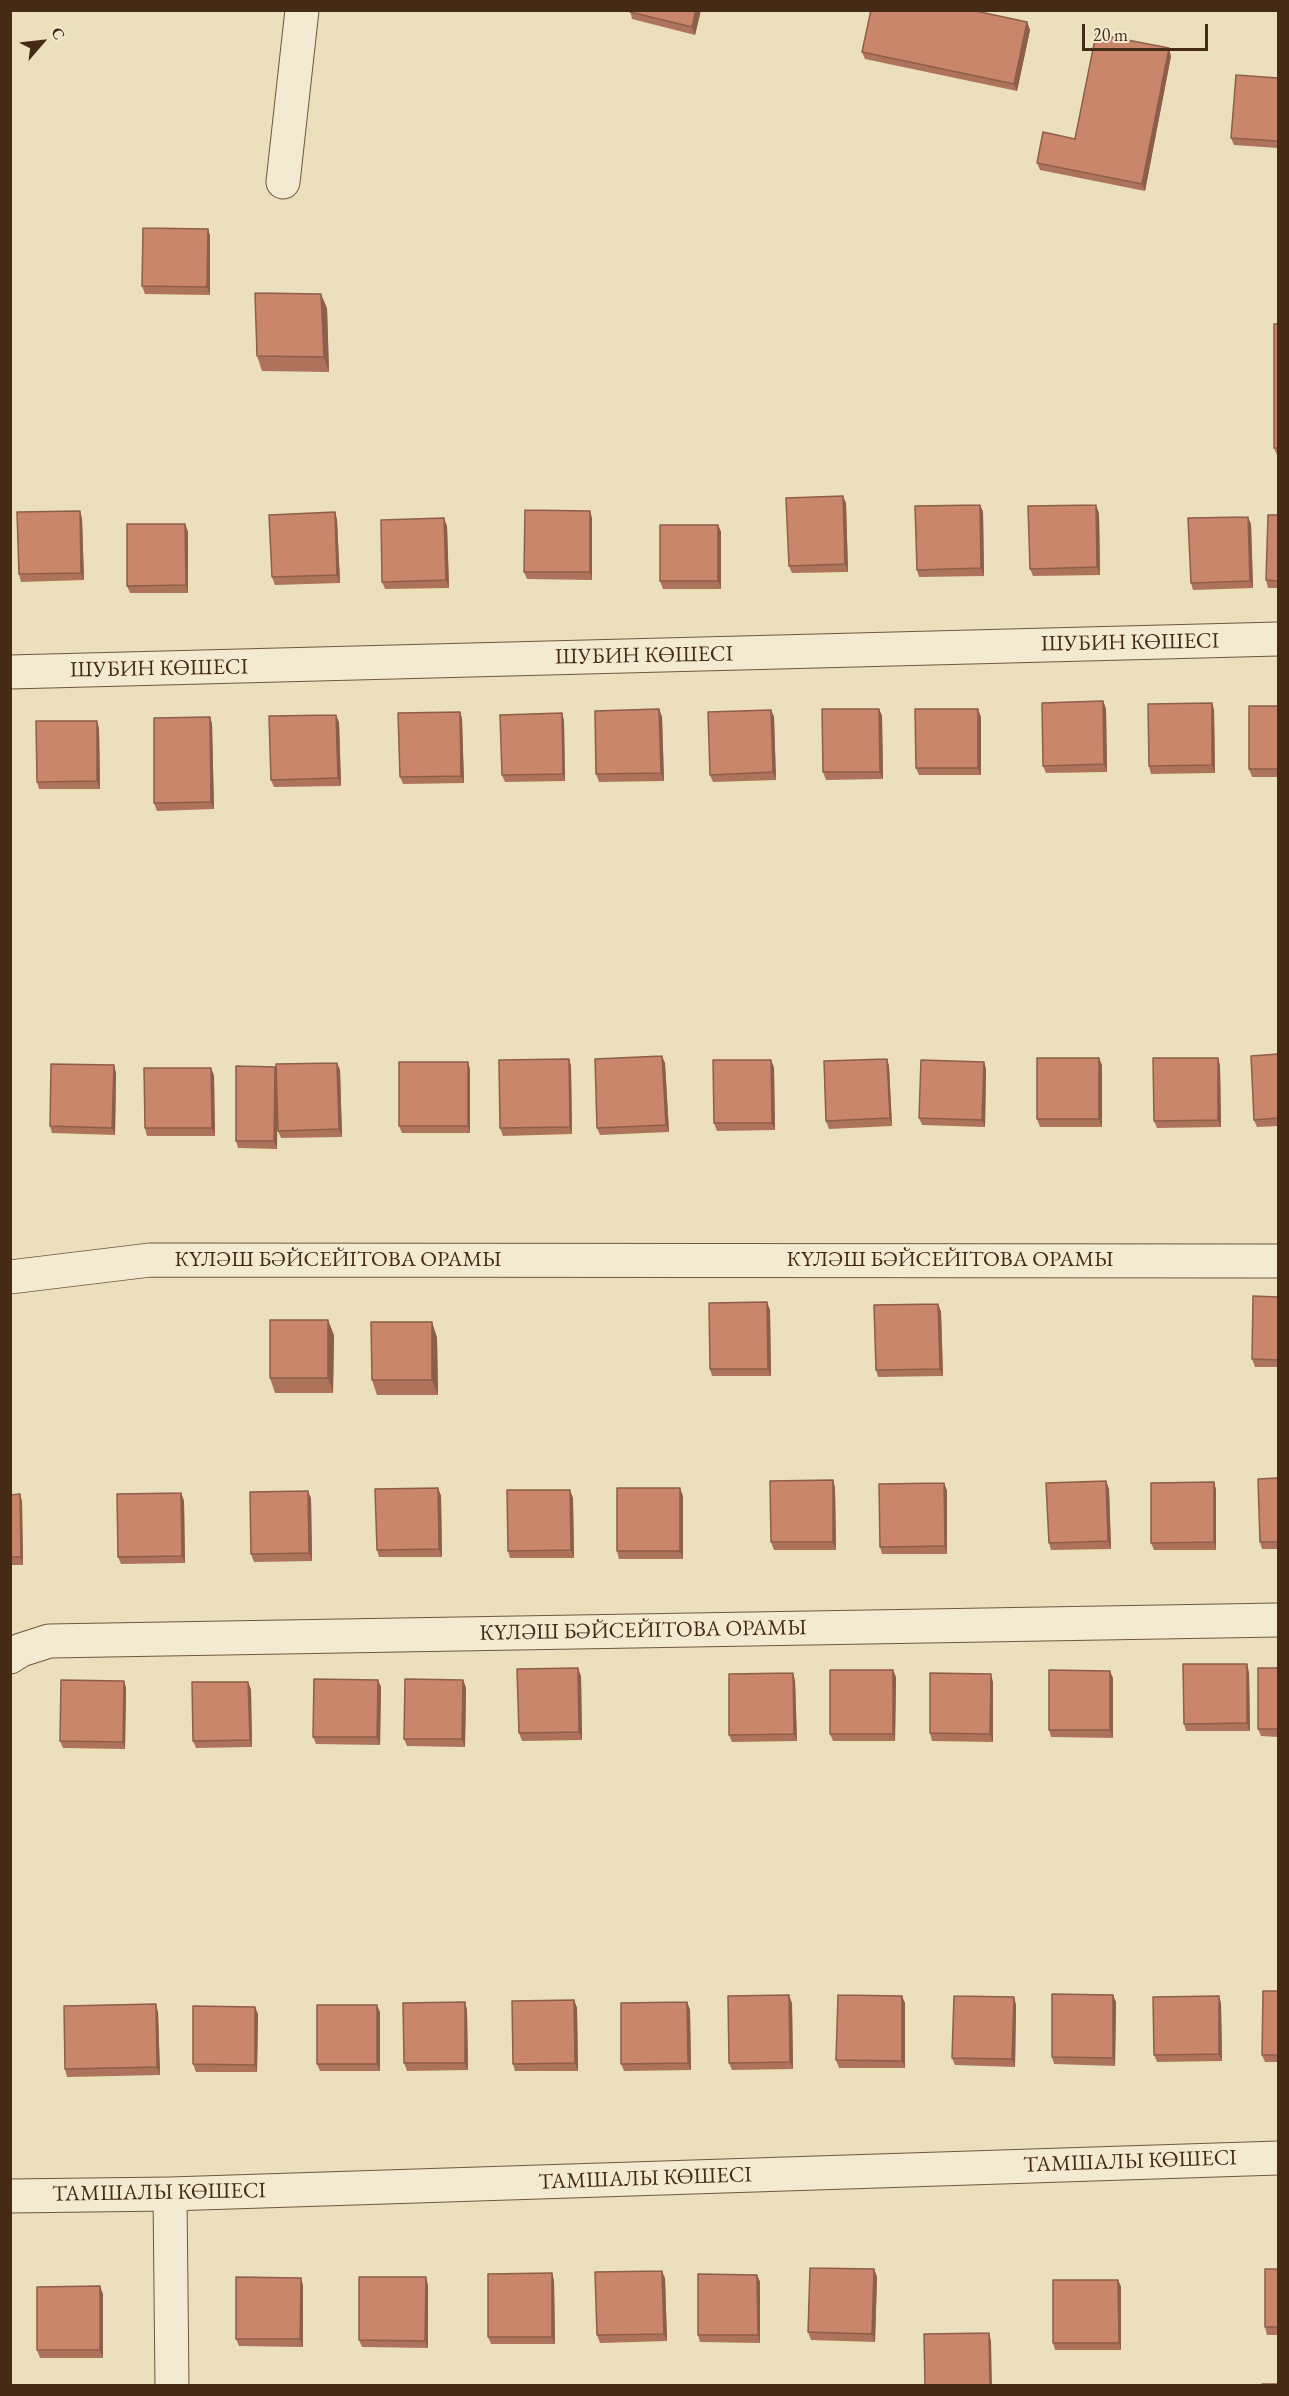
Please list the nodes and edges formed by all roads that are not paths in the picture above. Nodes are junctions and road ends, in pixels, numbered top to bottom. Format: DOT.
graph roads {
  1 [pos="302,10"];
  2 [pos="283,182"];
  3 [pos="1278,639"];
  4 [pos="10,672"];
  5 [pos="1278,1261"];
  6 [pos="10,1277"];
  7 [pos="1278,1620"];
  8 [pos="10,1657"];
  9 [pos="1278,2158"];
  10 [pos="171,2194"];
  11 [pos="10,2196"];
  12 [pos="172,2385"];
  1 -- 2 [label="street"];
  3 -- 4 [label="street, ШУБИН КӨШЕСІ"];
  5 -- 6 [label="street, КҮЛӘШ БӘЙСЕЙІТОВА ОРАМЫ"];
  7 -- 8 [label="street, КҮЛӘШ БӘЙСЕЙІТОВА ОРАМЫ"];
  9 -- 10 [label="street, ТАМШАЛЫ КӨШЕСІ"];
  10 -- 11 [label="street, ТАМШАЛЫ КӨШЕСІ"];
  10 -- 12 [label="street"];
}
